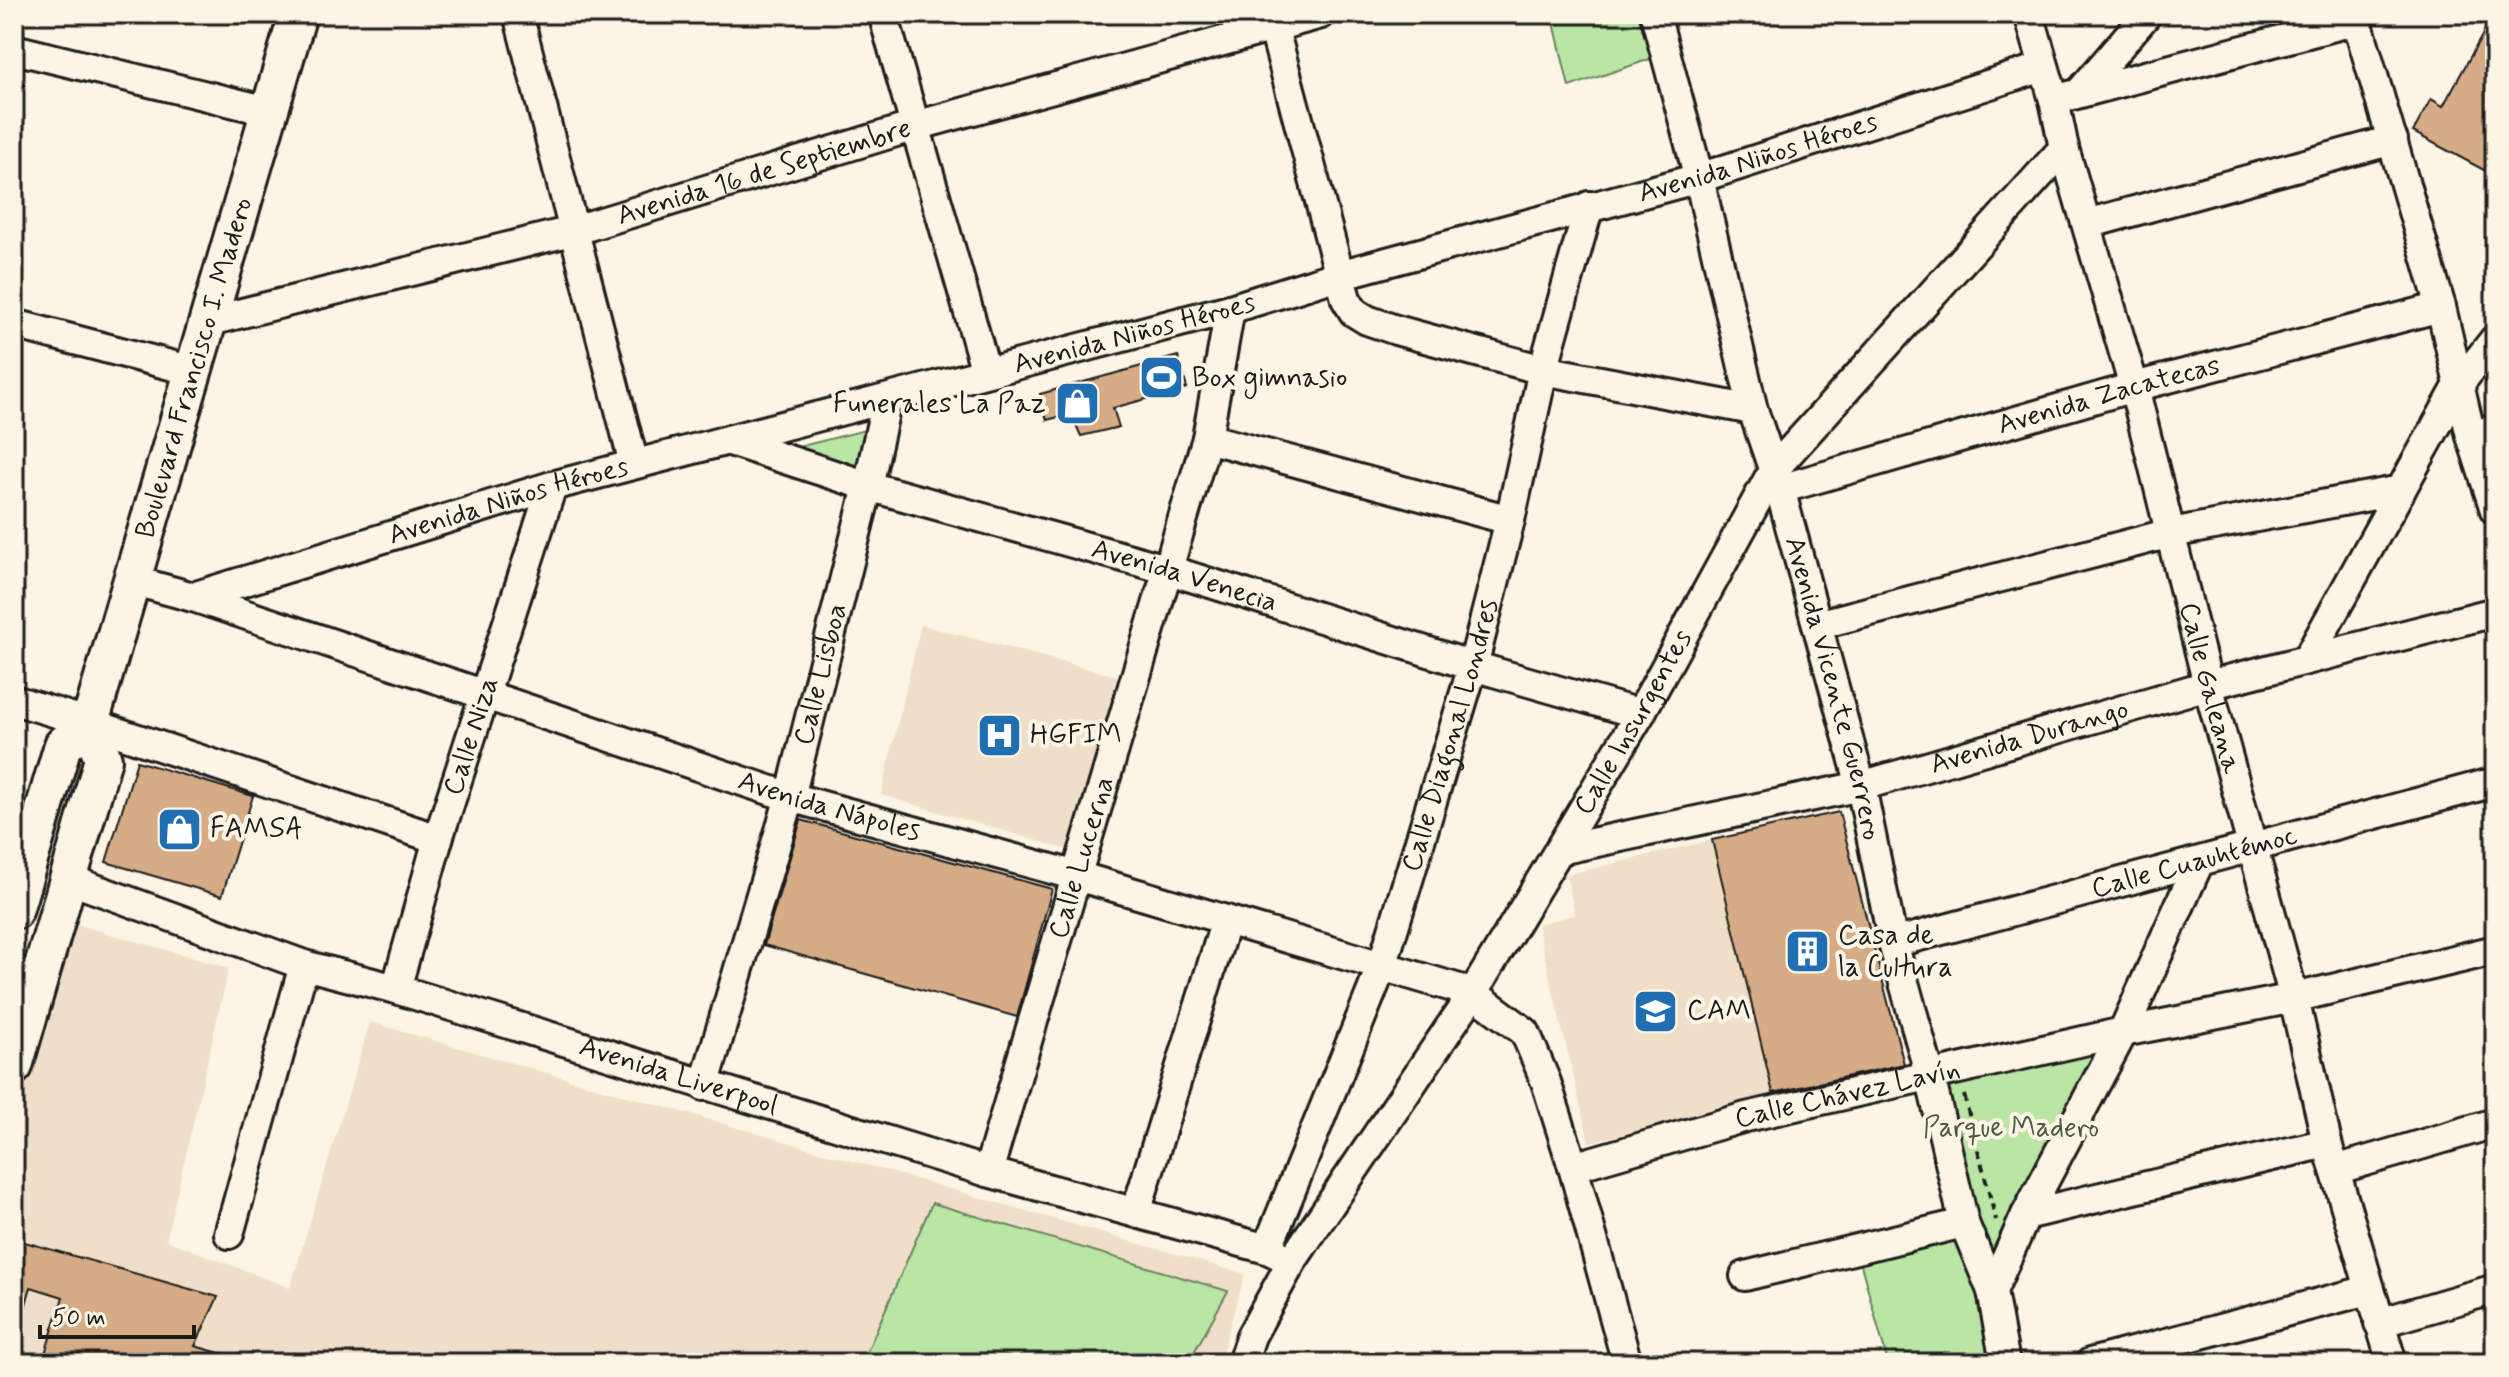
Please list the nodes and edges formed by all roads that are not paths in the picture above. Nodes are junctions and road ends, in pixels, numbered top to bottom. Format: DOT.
graph roads {
  1 [pos="298,14"];
  2 [pos="518,14"];
  3 [pos="883,14"];
  4 [pos="1321,14"];
  5 [pos="1655,14"];
  6 [pos="2029,14"];
  7 [pos="2147,14"];
  8 [pos="2356,17"];
  9 [pos="1272,21"];
  10 [pos="14,49"];
  11 [pos="2043,67"];
  12 [pos="2081,91"];
  13 [pos="2054,100"];
  14 [pos="268,111"];
  15 [pos="915,126"];
  16 [pos="2393,140"];
  17 [pos="2064,148"];
  18 [pos="1699,178"];
  19 [pos="1589,206"];
  20 [pos="2087,224"];
  21 [pos="572,231"];
  22 [pos="1339,275"];
  23 [pos="2441,307"];
  24 [pos="1230,309"];
  25 [pos="206,322"];
  26 [pos="14,324"];
  27 [pos="2495,339"];
  28 [pos="1543,370"];
  29 [pos="193,371"];
  30 [pos="986,372"];
  31 [pos="2460,383"];
  32 [pos="2134,387"];
  33 [pos="887,399"];
  34 [pos="1753,410"];
  35 [pos="2483,432"];
  36 [pos="1207,438"];
  37 [pos="730,441"];
  38 [pos="634,464"];
  39 [pos="1777,479"];
  40 [pos="552,486"];
  41 [pos="868,486"];
  42 [pos="2401,490"];
  43 [pos="2495,510"];
  44 [pos="1510,520"];
  45 [pos="2171,533"];
  46 [pos="1166,569"];
  47 [pos="131,580"];
  48 [pos="193,597"];
  49 [pos="2495,612"];
  50 [pos="1817,625"];
  51 [pos="2308,658"];
  52 [pos="1473,666"];
  53 [pos="2208,685"];
  54 [pos="483,696"];
  55 [pos="14,700"];
  56 [pos="1640,714"];
  57 [pos="90,723"];
  58 [pos="2495,782"];
  59 [pos="1861,786"];
  60 [pos="790,797"];
  61 [pos="438,839"];
  62 [pos="2252,848"];
  63 [pos="1559,850"];
  64 [pos="2199,862"];
  65 [pos="1077,876"];
  66 [pos="68,879"];
  67 [pos="14,911"];
  68 [pos="1226,920"];
  69 [pos="1893,943"];
  70 [pos="2495,950"];
  71 [pos="304,965"];
  72 [pos="1382,966"];
  73 [pos="396,989"];
  74 [pos="1473,993"];
  75 [pos="2294,998"];
  76 [pos="2123,1032"];
  77 [pos="15,1058"];
  78 [pos="1930,1076"];
  79 [pos="704,1086"];
  80 [pos="2495,1123"];
  81 [pos="2327,1143"];
  82 [pos="1573,1167"];
  83 [pos="2335,1170"];
  84 [pos="988,1172"];
  85 [pos="1136,1212"];
  86 [pos="2016,1214"];
  87 [pos="1964,1223"];
  88 [pos="229,1234"];
  89 [pos="1280,1255"];
  90 [pos="1745,1276"];
  91 [pos="2495,1289"];
  92 [pos="2369,1290"];
  93 [pos="1992,1291"];
  94 [pos="2379,1323"];
  95 [pos="1251,1336"];
  96 [pos="1242,1363"];
  97 [pos="1259,1363"];
  98 [pos="1627,1363"];
  99 [pos="2005,1363"];
  100 [pos="2090,1363"];
  101 [pos="2392,1363"];
  1 -- 14 [label="main road, Boulevard Francisco I. Madero"];
  2 -- 21 [label="street"];
  3 -- 15 [label="street"];
  4 -- 9 [label="street, Avenida 16 de Septiembre"];
  5 -- 18 [label="street, Avenida Vicente Guerrero"];
  6 -- 11 [label="street, Calle Galeana"];
  7 -- 12 [label="street"];
  8 -- 12 [label="street"];
  8 -- 16 [label="street"];
  9 -- 15 [label="street, Avenida 16 de Septiembre"];
  9 -- 22 [label="street"];
  10 -- 14 [label="street"];
  11 -- 13 [label="street, Calle Galeana"];
  11 -- 18 [label="street, Avenida Niños Héroes"];
  12 -- 13 [label="street"];
  13 -- 17 [label="street, Calle Galeana"];
  14 -- 25 [label="main road, Boulevard Francisco I. Madero"];
  15 -- 21 [label="street, Avenida 16 de Septiembre"];
  15 -- 30 [label="street"];
  16 -- 20 [label="street"];
  16 -- 23 [label="street"];
  17 -- 20 [label="street, Calle Galeana"];
  17 -- 39 [label="street, Calle Insurgentes"];
  18 -- 19 [label="street, Avenida Niños Héroes"];
  18 -- 34 [label="street, Avenida Vicente Guerrero"];
  19 -- 22 [label="street, Avenida Niños Héroes"];
  19 -- 28 [label="street, Calle Diagonal Londres"];
  20 -- 32 [label="street, Calle Galeana"];
  21 -- 25 [label="street, Avenida 16 de Septiembre"];
  21 -- 38 [label="street"];
  22 -- 24 [label="street, Avenida Niños Héroes"];
  22 -- 28 [label="street"];
  23 -- 31 [label="street"];
  23 -- 32 [label="street, Avenida Zacatecas"];
  24 -- 30 [label="street, Avenida Niños Héroes"];
  24 -- 36 [label="street, Calle Lucerna"];
  25 -- 29 [label="main road, Boulevard Francisco I. Madero"];
  26 -- 29 [label="street"];
  27 -- 31 [label="street"];
  28 -- 34 [label="street"];
  28 -- 44 [label="street, Calle Diagonal Londres"];
  29 -- 47 [label="main road, Boulevard Francisco I. Madero"];
  30 -- 33 [label="street, Avenida Niños Héroes"];
  31 -- 35 [label="street"];
  31 -- 42 [label="street"];
  32 -- 39 [label="street, Avenida Zacatecas"];
  32 -- 45 [label="street, Calle Galeana"];
  33 -- 37 [label="street, Avenida Niños Héroes"];
  33 -- 41 [label="street, Calle Lisboa"];
  34 -- 39 [label="street, Avenida Vicente Guerrero"];
  35 -- 43 [label="street"];
  36 -- 44 [label="street"];
  36 -- 46 [label="street, Calle Lucerna"];
  37 -- 38 [label="street, Avenida Niños Héroes"];
  37 -- 41 [label="street, Avenida Venecia"];
  38 -- 40 [label="street, Avenida Niños Héroes"];
  39 -- 50 [label="street, Avenida Vicente Guerrero"];
  39 -- 56 [label="street, Calle Insurgentes"];
  40 -- 48 [label="street, Avenida Niños Héroes"];
  40 -- 54 [label="street, Calle Niza"];
  41 -- 46 [label="street, Avenida Venecia"];
  41 -- 60 [label="street, Calle Lisboa"];
  42 -- 45 [label="street"];
  42 -- 51 [label="street"];
  44 -- 52 [label="street, Calle Diagonal Londres"];
  45 -- 50 [label="street"];
  45 -- 53 [label="street, Calle Galeana"];
  46 -- 52 [label="street, Avenida Venecia"];
  46 -- 65 [label="street, Calle Lucerna"];
  47 -- 48 [label="street"];
  47 -- 57 [label="main road, Boulevard Francisco I. Madero"];
  48 -- 54 [label="street, Avenida Nápoles"];
  49 -- 51 [label="street, Avenida Durango"];
  50 -- 59 [label="street, Avenida Vicente Guerrero"];
  51 -- 53 [label="street, Avenida Durango"];
  52 -- 56 [label="street, Avenida Venecia"];
  52 -- 72 [label="street, Calle Diagonal Londres"];
  53 -- 59 [label="street, Avenida Durango"];
  53 -- 62 [label="street, Calle Galeana"];
  54 -- 60 [label="street, Avenida Nápoles"];
  54 -- 61 [label="street, Calle Niza"];
  55 -- 57 [label="street"];
  56 -- 63 [label="street, Calle Insurgentes"];
  57 -- 61 [label="street"];
  57 -- 66 [label="main road"];
  57 -- 67 [label="main road"];
  58 -- 62 [label="street, Calle Cuauhtémoc"];
  59 -- 63 [label="street, Avenida Durango"];
  59 -- 69 [label="street, Avenida Vicente Guerrero"];
  60 -- 65 [label="street, Avenida Nápoles"];
  60 -- 79 [label="street, Calle Lisboa"];
  61 -- 73 [label="street, Calle Niza"];
  62 -- 64 [label="street, Calle Cuauhtémoc"];
  62 -- 75 [label="street, Calle Galeana"];
  63 -- 74 [label="street, Calle Insurgentes"];
  64 -- 69 [label="street, Calle Cuauhtémoc"];
  64 -- 76 [label="street"];
  65 -- 68 [label="street, Avenida Nápoles"];
  65 -- 84 [label="street, Calle Lucerna"];
  66 -- 71 [label="street, Avenida Liverpool"];
  66 -- 77 [label="main road"];
  68 -- 72 [label="street, Avenida Nápoles"];
  68 -- 85 [label="street"];
  69 -- 78 [label="street, Avenida Vicente Guerrero"];
  70 -- 75 [label="street, Calle Chávez Lavín"];
  71 -- 73 [label="street, Avenida Liverpool"];
  71 -- 88 [label="street"];
  72 -- 74 [label="street, Avenida Nápoles"];
  72 -- 89 [label="street, Calle Diagonal Londres"];
  73 -- 79 [label="street, Avenida Liverpool"];
  74 -- 82 [label="street"];
  74 -- 89 [label="street, Calle Insurgentes"];
  75 -- 76 [label="street, Calle Chávez Lavín"];
  75 -- 81 [label="street, Calle Galeana"];
  76 -- 78 [label="street, Calle Chávez Lavín"];
  76 -- 86 [label="street"];
  78 -- 82 [label="street, Calle Chávez Lavín"];
  78 -- 87 [label="street, Avenida Vicente Guerrero"];
  79 -- 84 [label="street, Avenida Liverpool"];
  80 -- 83 [label="street"];
  81 -- 83 [label="street, Calle Galeana"];
  81 -- 86 [label="street"];
  82 -- 98 [label="street"];
  83 -- 92 [label="street, Calle Galeana"];
  84 -- 85 [label="street, Avenida Liverpool"];
  85 -- 89 [label="street, Avenida Liverpool"];
  86 -- 93 [label="street"];
  87 -- 90 [label="street"];
  87 -- 93 [label="street, Avenida Vicente Guerrero"];
  89 -- 95 [label="street, Calle Insurgentes"];
  91 -- 94 [label="street"];
  92 -- 94 [label="street, Calle Galeana"];
  92 -- 100 [label="street"];
  93 -- 99 [label="street, Avenida Vicente Guerrero"];
  94 -- 101 [label="street, Calle Galeana"];
  95 -- 96 [label="street"];
  95 -- 97 [label="street"];
}
